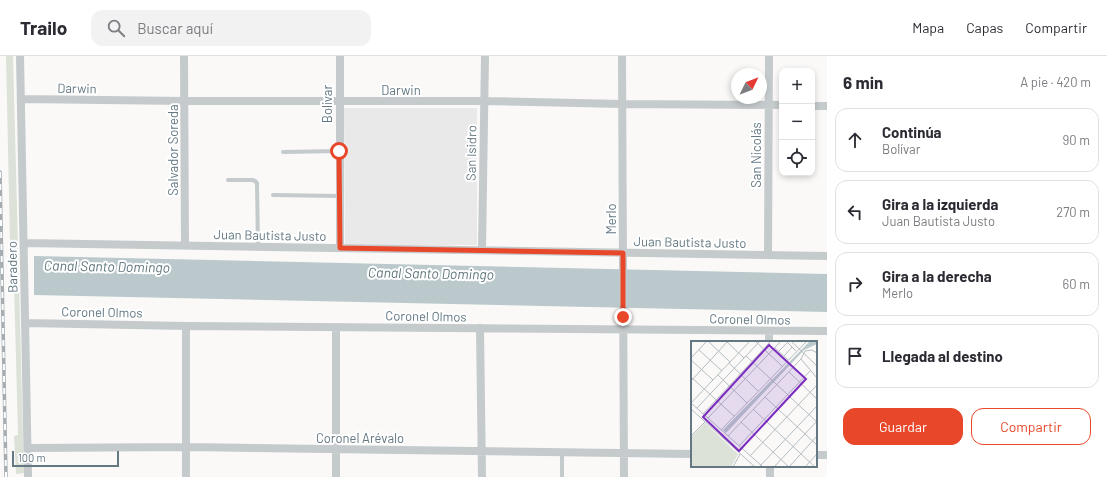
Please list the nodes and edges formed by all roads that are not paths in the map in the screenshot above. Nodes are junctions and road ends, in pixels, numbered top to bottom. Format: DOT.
graph roads {
  1 [pos="20,56"];
  2 [pos="184,56"];
  3 [pos="340,56"];
  4 [pos="485,56"];
  5 [pos="622,56"];
  6 [pos="769,56"];
  7 [pos="20,99"];
  8 [pos="185,101"];
  9 [pos="340,102"];
  10 [pos="484,102"];
  11 [pos="622,104"];
  12 [pos="769,105"];
  13 [pos="779,105"];
  14 [pos="815,106"];
  15 [pos="827,106"];
  16 [pos="339,151"];
  17 [pos="283,152"];
  18 [pos="228,180"];
  19 [pos="273,195"];
  20 [pos="340,196"];
  21 [pos="24,243"];
  22 [pos="184,244"];
  23 [pos="258,246"];
  24 [pos="340,248"];
  25 [pos="482,250"];
  26 [pos="623,253"];
  27 [pos="768,255"];
  28 [pos="827,256"];
  29 [pos="25,323"];
  30 [pos="186,326"];
  31 [pos="336,327"];
  32 [pos="480,328"];
  33 [pos="623,329"];
  34 [pos="827,331"];
  35 [pos="768,332"];
  36 [pos="769,341"];
  37 [pos="28,448"];
  38 [pos="186,448"];
  39 [pos="336,450"];
  40 [pos="482,451"];
  41 [pos="562,452"];
  42 [pos="624,453"];
  43 [pos="691,454"];
  44 [pos="28,477"];
  45 [pos="186,477"];
  46 [pos="336,477"];
  47 [pos="482,477"];
  48 [pos="562,477"];
  49 [pos="624,477"];
  1 -- 7 [label="street, Baradero"];
  2 -- 8 [label="street, Salvador Soreda"];
  3 -- 9 [label="street, Bolívar"];
  4 -- 10 [label="street, San Isidro"];
  5 -- 11 [label="street, Merlo"];
  6 -- 12 [label="street, San Nicolás"];
  7 -- 8 [label="street, Darwin"];
  7 -- 21 [label="street, Baradero"];
  8 -- 9 [label="street, Darwin"];
  8 -- 22 [label="street, Salvador Soreda"];
  9 -- 10 [label="street, Darwin"];
  9 -- 16 [label="street, Bolívar"];
  10 -- 11 [label="street, Darwin"];
  10 -- 25 [label="street, San Isidro"];
  11 -- 12 [label="street, Darwin"];
  11 -- 26 [label="street, Merlo"];
  12 -- 13 [label="street, Darwin"];
  12 -- 27 [label="street, San Nicolás"];
  14 -- 15 [label="street"];
  16 -- 17 [label="lane"];
  16 -- 20 [label="street, Bolívar"];
  18 -- 23 [label="lane"];
  19 -- 20 [label="lane"];
  20 -- 24 [label="street, Bolívar"];
  21 -- 22 [label="street, Juan Bautista Justo"];
  21 -- 29 [label="street, Baradero"];
  22 -- 23 [label="street, Juan Bautista Justo"];
  23 -- 24 [label="street, Juan Bautista Justo"];
  24 -- 25 [label="street, Juan Bautista Justo"];
  25 -- 26 [label="street, Juan Bautista Justo"];
  26 -- 27 [label="street, Juan Bautista Justo"];
  26 -- 33 [label="street, Merlo"];
  27 -- 28 [label="street, Juan Bautista Justo"];
  29 -- 30 [label="street, Coronel Olmos"];
  29 -- 37 [label="street, Baradero"];
  30 -- 31 [label="street, Coronel Olmos"];
  30 -- 38 [label="street"];
  31 -- 32 [label="street, Coronel Olmos"];
  31 -- 39 [label="street"];
  32 -- 33 [label="street, Coronel Olmos"];
  32 -- 40 [label="street"];
  33 -- 35 [label="street, Coronel Olmos"];
  33 -- 42 [label="street, Merlo"];
  34 -- 35 [label="street, Coronel Olmos"];
  35 -- 36 [label="street"];
  37 -- 38 [label="street, Coronel Arévalo"];
  37 -- 44 [label="street, Baradero"];
  38 -- 39 [label="street, Coronel Arévalo"];
  38 -- 45 [label="street"];
  39 -- 40 [label="street, Coronel Arévalo"];
  39 -- 46 [label="street"];
  40 -- 41 [label="street, Coronel Arévalo"];
  40 -- 47 [label="street"];
  41 -- 42 [label="street, Coronel Arévalo"];
  41 -- 48 [label="lane"];
  42 -- 43 [label="street, Coronel Arévalo"];
  42 -- 49 [label="street, Merlo"];
}
